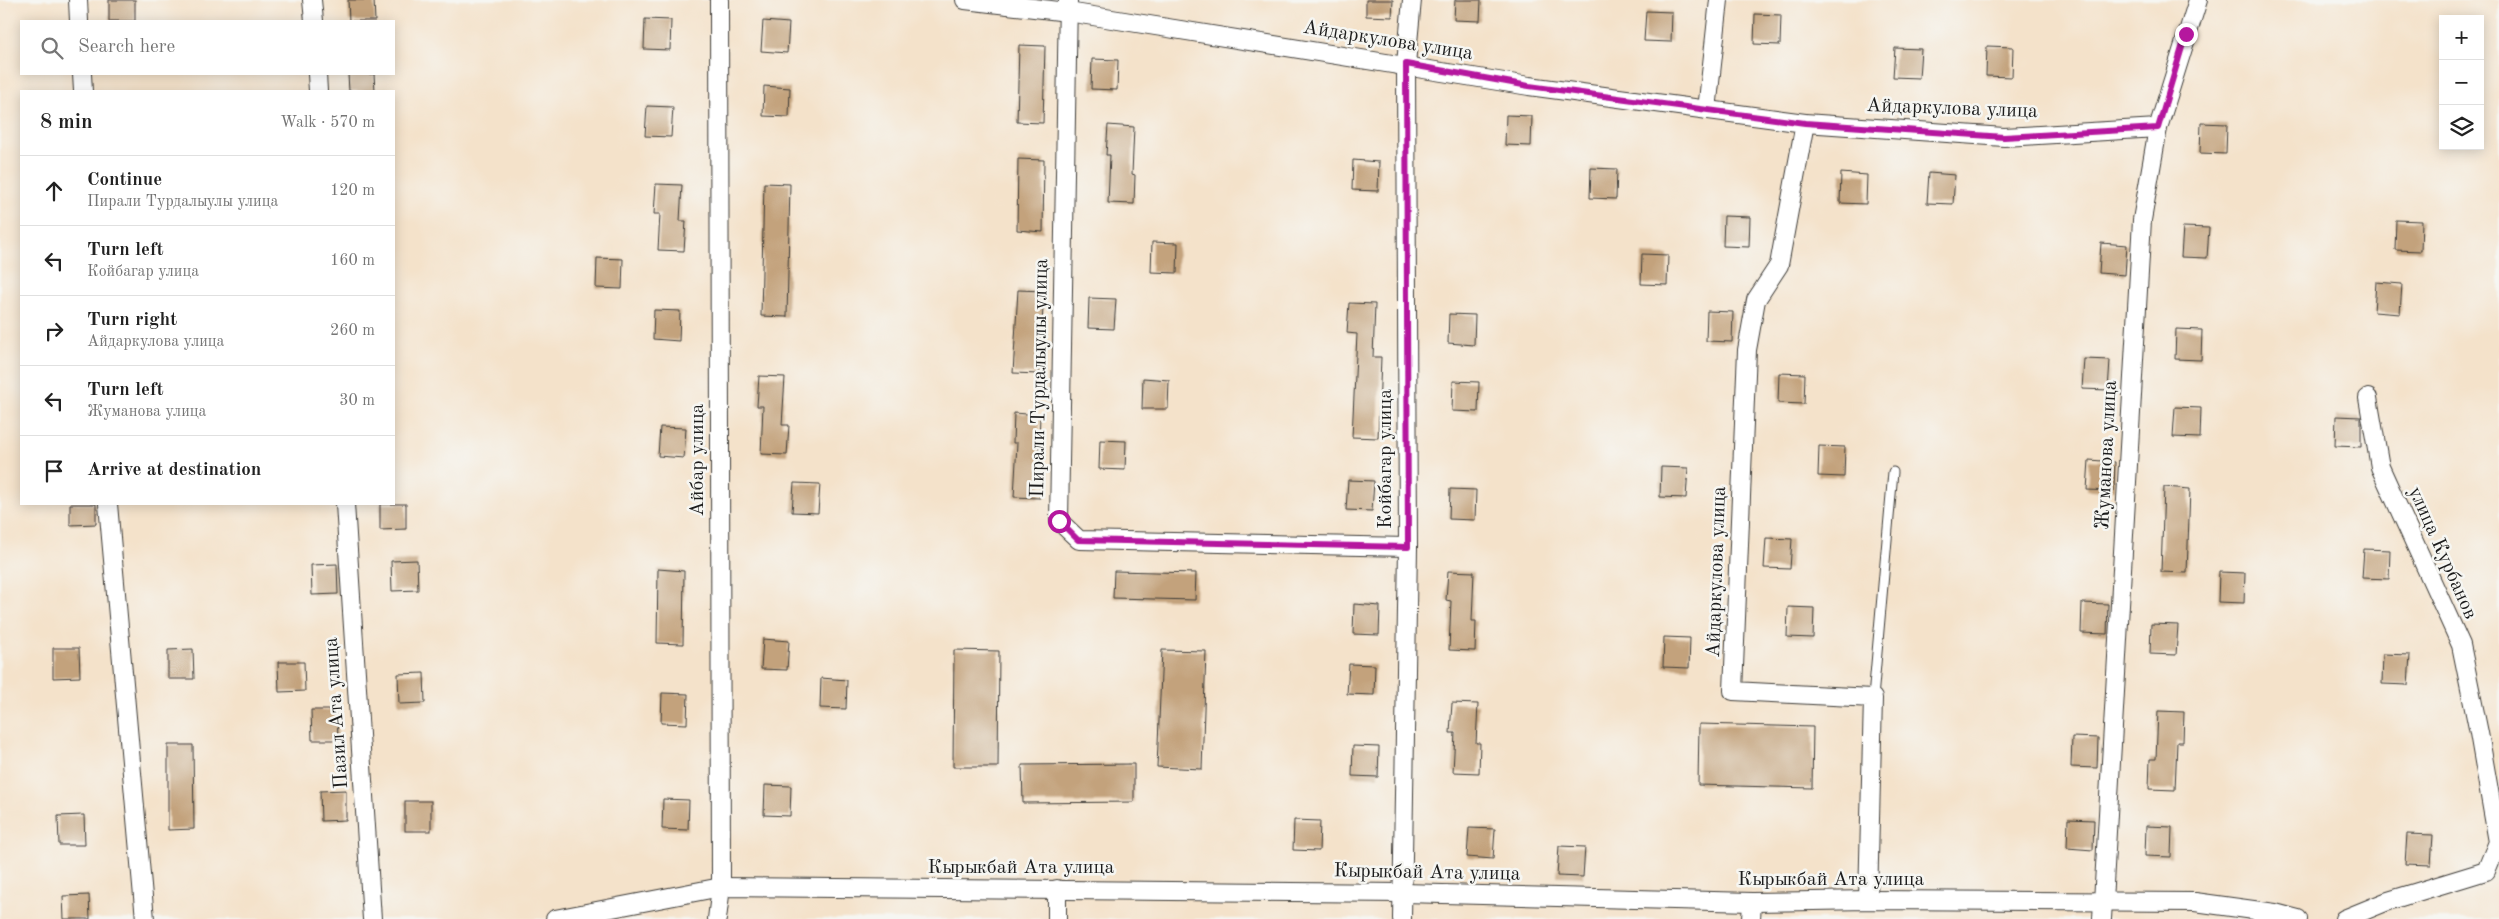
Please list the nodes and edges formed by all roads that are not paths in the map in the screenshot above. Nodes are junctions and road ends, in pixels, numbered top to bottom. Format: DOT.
graph roads {
  1 [pos="78,0"];
  2 [pos="312,0"];
  3 [pos="719,0"];
  4 [pos="965,0"];
  5 [pos="1412,0"];
  6 [pos="1719,0"];
  7 [pos="2196,4"];
  8 [pos="1068,6"];
  9 [pos="79,20"];
  10 [pos="314,20"];
  11 [pos="1406,64"];
  12 [pos="82,75"];
  13 [pos="317,75"];
  14 [pos="83,90"];
  15 [pos="318,90"];
  16 [pos="1707,110"];
  17 [pos="1805,123"];
  18 [pos="2158,128"];
  19 [pos="2368,398"];
  20 [pos="1893,472"];
  21 [pos="108,505"];
  22 [pos="345,505"];
  23 [pos="1408,547"];
  24 [pos="1872,698"];
  25 [pos="721,887"];
  26 [pos="1057,889"];
  27 [pos="1402,892"];
  28 [pos="1868,900"];
  29 [pos="1752,910"];
  30 [pos="2102,910"];
  31 [pos="145,919"];
  32 [pos="372,919"];
  33 [pos="555,919"];
  34 [pos="717,919"];
  35 [pos="1057,919"];
  36 [pos="1402,919"];
  37 [pos="2298,919"];
  38 [pos="2344,919"];
  1 -- 9 [label="street"];
  2 -- 10 [label="street"];
  3 -- 25 [label="street, Айбар улица"];
  4 -- 8 [label="street, Айдаркулова улица"];
  5 -- 11 [label="street, Койбагар улица"];
  6 -- 16 [label="street"];
  7 -- 18 [label="street, Жуманова улица"];
  8 -- 11 [label="street, Айдаркулова улица"];
  8 -- 23 [label="street, Пирали Турдалыулы улица"];
  11 -- 16 [label="street, Айдаркулова улица"];
  11 -- 23 [label="street, Койбагар улица"];
  12 -- 14 [label="street"];
  13 -- 15 [label="street"];
  16 -- 17 [label="street, Айдаркулова улица"];
  17 -- 18 [label="street, Айдаркулова улица"];
  17 -- 24 [label="street, Айдаркулова улица"];
  18 -- 30 [label="street, Жуманова улица"];
  19 -- 38 [label="street, улица Курбанов"];
  20 -- 24 [label="lane"];
  21 -- 31 [label="street"];
  22 -- 32 [label="street, Пазил Ата улица"];
  23 -- 27 [label="street, Койбагар улица"];
  24 -- 28 [label="street"];
  25 -- 26 [label="street, Кырыкбай Ата улица"];
  25 -- 33 [label="street, Кырыкбай Ата улица"];
  25 -- 34 [label="street, Айбар улица"];
  26 -- 27 [label="street, Кырыкбай Ата улица"];
  26 -- 35 [label="street"];
  27 -- 29 [label="street, Кырыкбай Ата улица"];
  27 -- 36 [label="street, Койбагар улица"];
  28 -- 29 [label="street, Кырыкбай Ата улица"];
  28 -- 30 [label="street, Кырыкбай Ата улица"];
  30 -- 37 [label="street, Кырыкбай Ата улица"];
}
